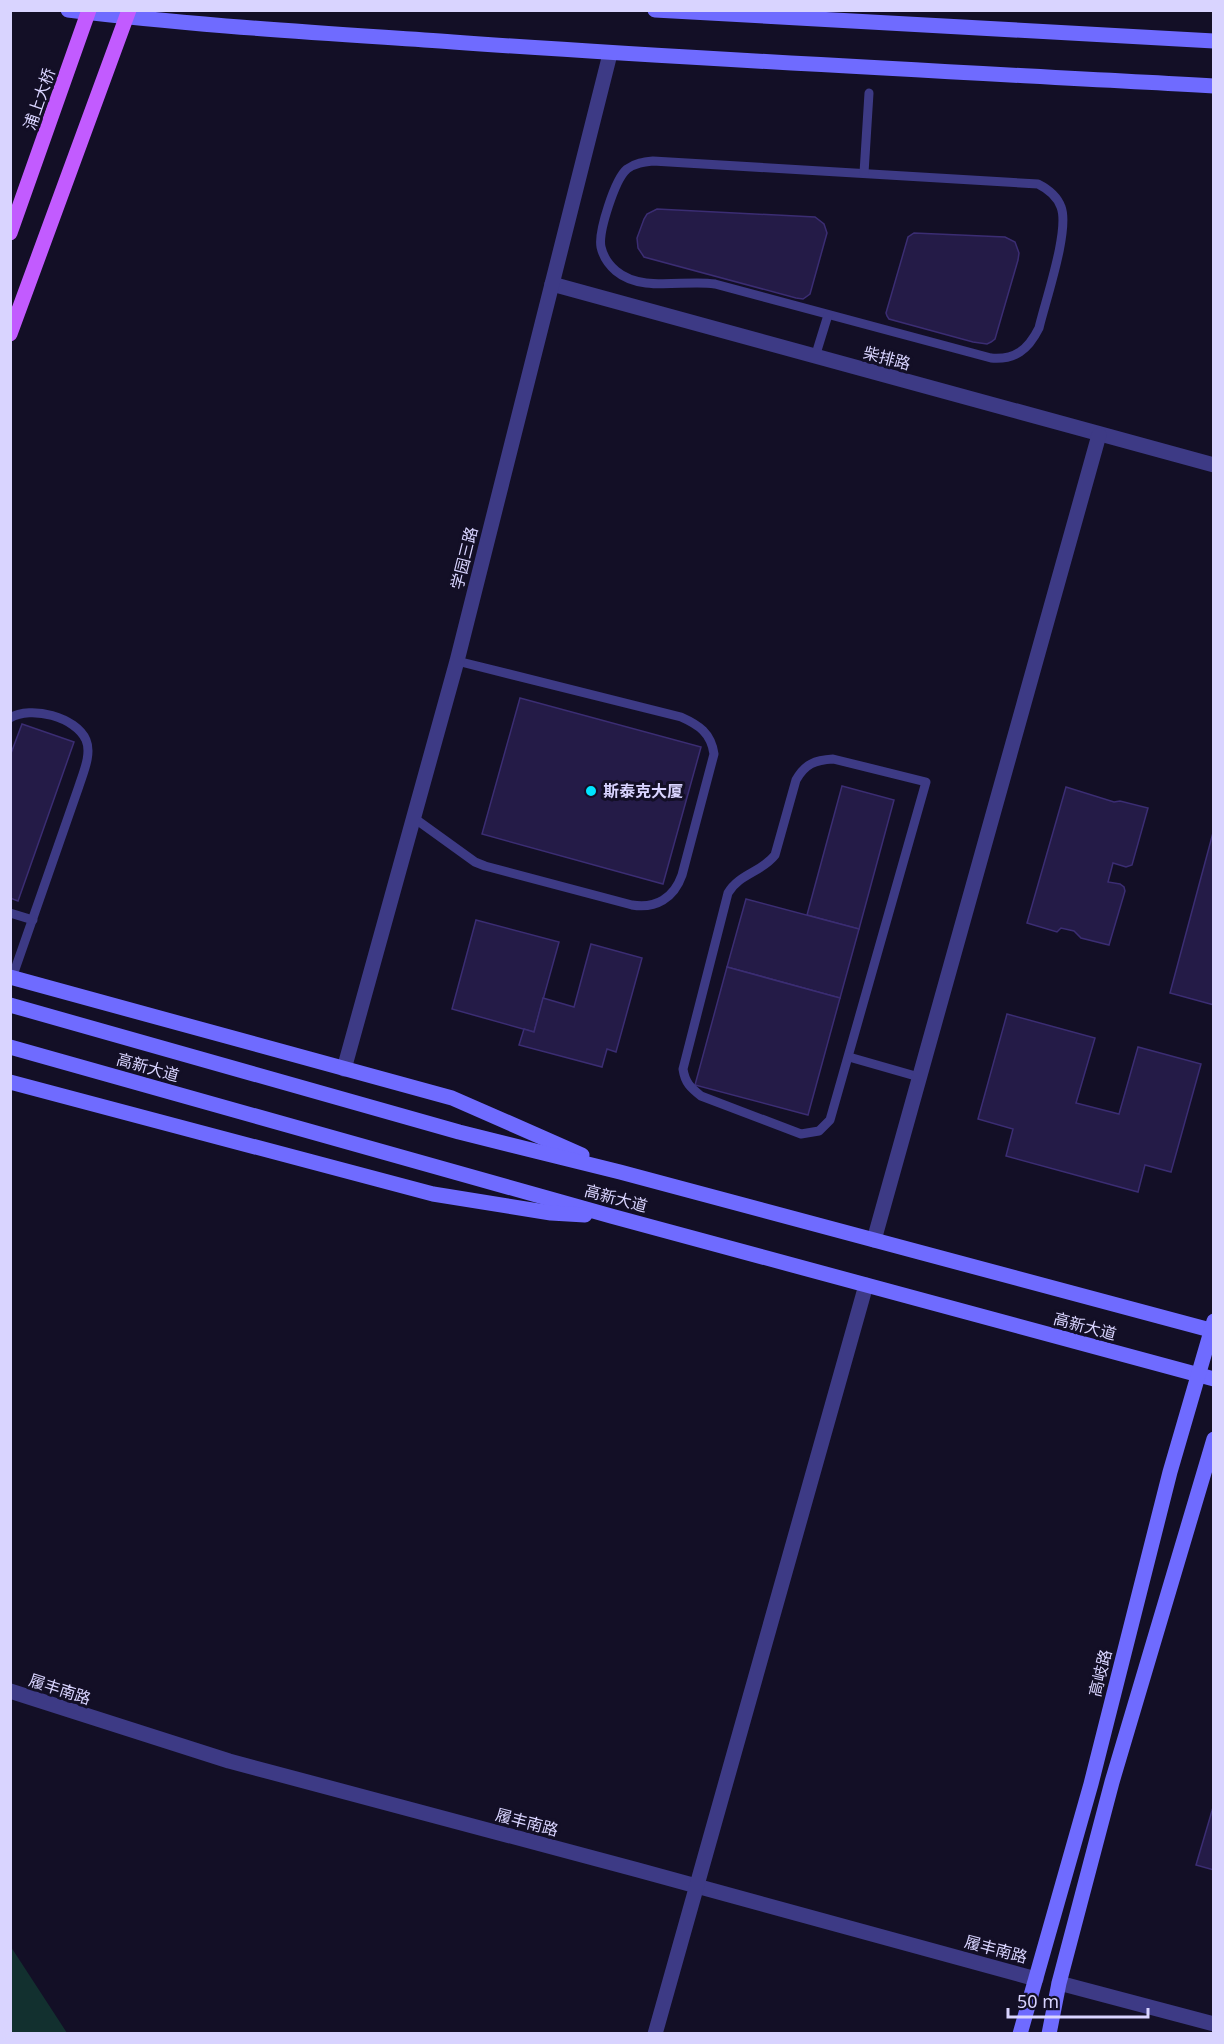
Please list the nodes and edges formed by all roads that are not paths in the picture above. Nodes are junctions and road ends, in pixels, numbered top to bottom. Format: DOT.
graph roads {
  1 [pos="68,10"];
  2 [pos="89,10"];
  3 [pos="129,10"];
  4 [pos="655,10"];
  5 [pos="1214,41"];
  6 [pos="610,54"];
  7 [pos="1214,86"];
  8 [pos="869,93"];
  9 [pos="864,173"];
  10 [pos="10,233"];
  11 [pos="552,285"];
  12 [pos="828,315"];
  13 [pos="10,334"];
  14 [pos="815,357"];
  15 [pos="1099,435"];
  16 [pos="1214,465"];
  17 [pos="457,661"];
  18 [pos="10,718"];
  19 [pos="414,818"];
  20 [pos="10,913"];
  21 [pos="33,920"];
  22 [pos="11,977"];
  23 [pos="10,1005"];
  24 [pos="10,1047"];
  25 [pos="849,1057"];
  26 [pos="344,1069"];
  27 [pos="919,1077"];
  28 [pos="10,1082"];
  29 [pos="620,1172"];
  30 [pos="611,1216"];
  31 [pos="874,1240"];
  32 [pos="866,1285"];
  33 [pos="1212,1327"];
  34 [pos="1198,1374"];
  35 [pos="1214,1379"];
  36 [pos="1214,1438"];
  37 [pos="10,1691"];
  38 [pos="697,1886"];
  39 [pos="1036,1979"];
  40 [pos="1059,1983"];
  41 [pos="1214,2024"];
  42 [pos="655,2034"];
  43 [pos="1020,2034"];
  44 [pos="1049,2034"];
  1 -- 6 [label="main road"];
  2 -- 10 [label="main road, 浦上大桥, bridge"];
  3 -- 13 [label="main road, bridge"];
  4 -- 5 [label="main road"];
  6 -- 7 [label="main road"];
  6 -- 11 [label="street, 学园三路"];
  8 -- 9 [label="lane"];
  9 -- 12 [label="lane"];
  9 -- 12 [label="lane"];
  11 -- 14 [label="street, 柴排路"];
  11 -- 17 [label="street, 学园三路"];
  12 -- 14 [label="lane"];
  14 -- 15 [label="street, 柴排路"];
  15 -- 16 [label="street, 柴排路"];
  15 -- 27 [label="street"];
  17 -- 19 [label="street, 学园三路"];
  17 -- 19 [label="lane"];
  18 -- 21 [label="lane"];
  19 -- 26 [label="street, 学园三路"];
  20 -- 21 [label="lane"];
  21 -- 22 [label="lane"];
  22 -- 26 [label="main road"];
  23 -- 29 [label="main road, 高新大道"];
  24 -- 30 [label="main road, 高新大道"];
  25 -- 25 [label="lane"];
  25 -- 27 [label="lane"];
  26 -- 29 [label="main road"];
  27 -- 31 [label="street"];
  28 -- 30 [label="main road"];
  29 -- 31 [label="main road, 高新大道"];
  30 -- 32 [label="main road, 高新大道"];
  31 -- 33 [label="main road, 高新大道"];
  32 -- 34 [label="main road, 高新大道"];
  32 -- 38 [label="street"];
  33 -- 34 [label="main road, 高岐路"];
  34 -- 35 [label="main road, 高新大道"];
  34 -- 39 [label="main road, 高岐路"];
  36 -- 40 [label="main road"];
  37 -- 38 [label="street, 履丰南路"];
  38 -- 39 [label="street, 履丰南路"];
  38 -- 42 [label="street"];
  39 -- 43 [label="main road, 高岐路"];
  40 -- 41 [label="street"];
  40 -- 44 [label="main road"];
}
